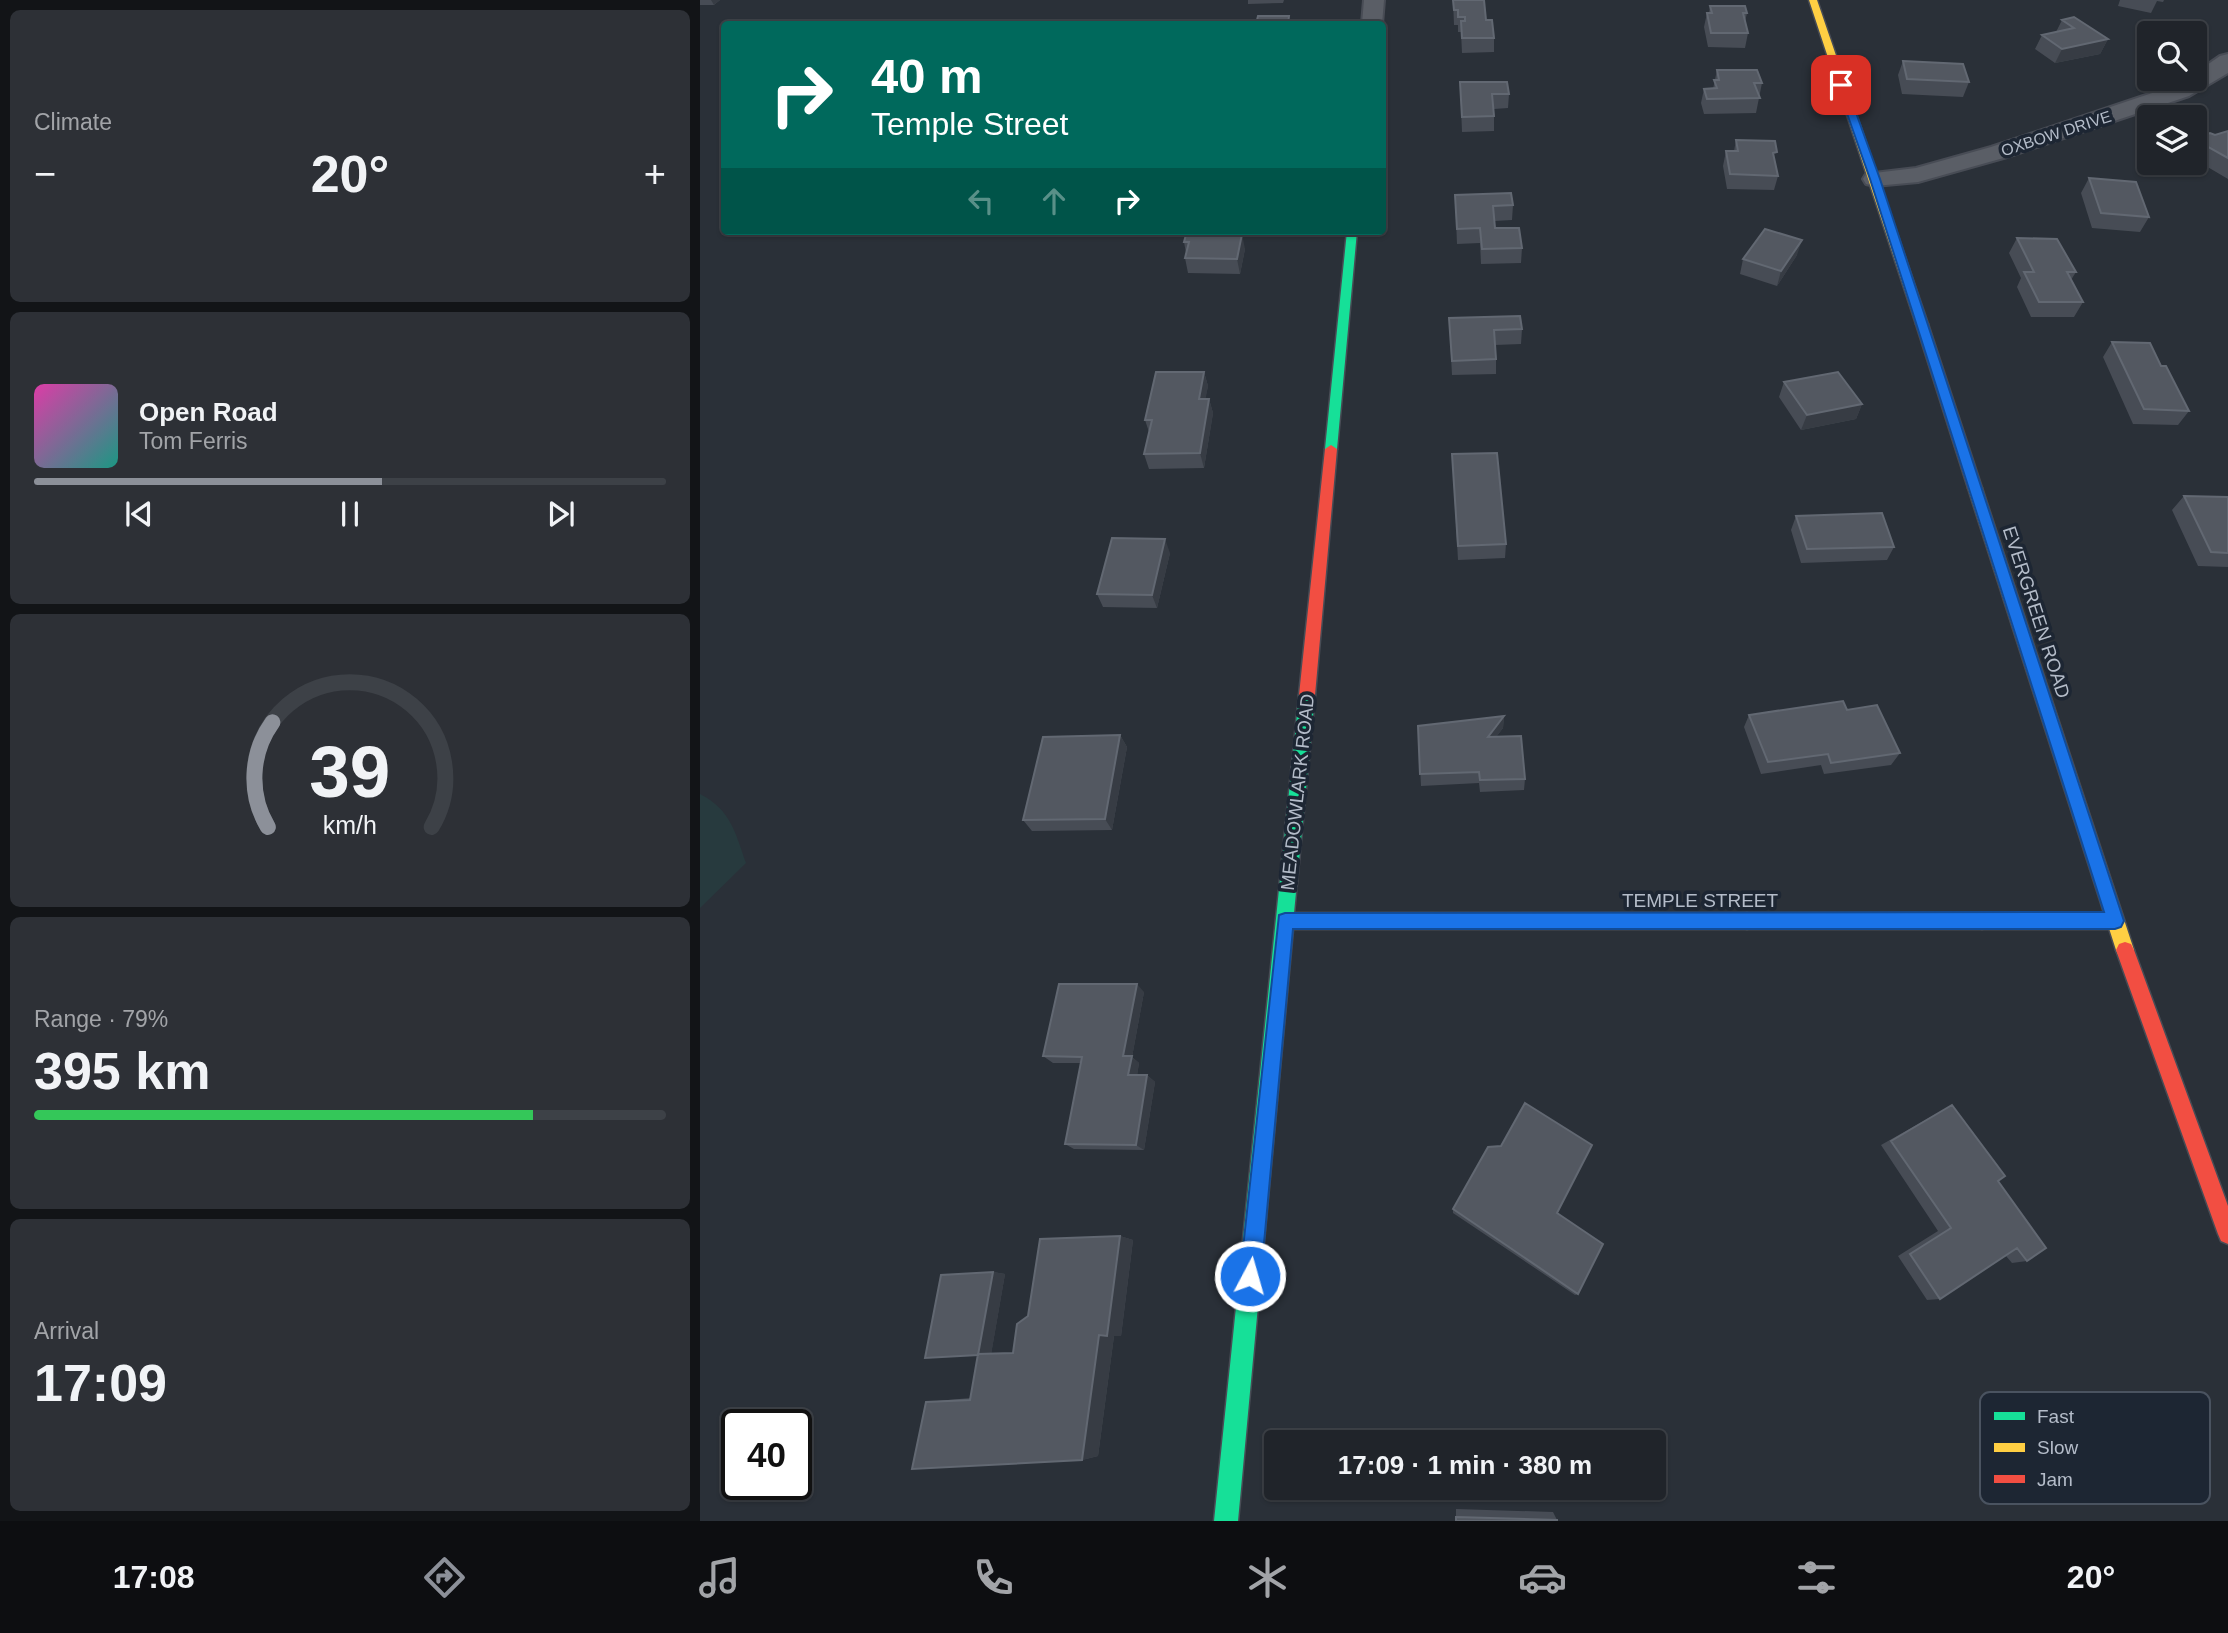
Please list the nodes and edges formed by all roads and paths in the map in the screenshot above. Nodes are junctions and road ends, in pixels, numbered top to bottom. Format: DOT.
graph roads {
  1 [pos="1813,0"];
  2 [pos="1374,1"];
  3 [pos="1372,21"];
  4 [pos="2228,61"];
  5 [pos="1875,179"];
  6 [pos="1352,235"];
  7 [pos="1285,921"];
  8 [pos="2115,921"];
  9 [pos="2228,1234"];
  10 [pos="1226,1521"];
  1 -- 5 [label="street, EVERGREEN ROAD"];
  2 -- 3 [label="street"];
  4 -- 5 [label="street, OXBOW DRIVE"];
  5 -- 8 [label="street, EVERGREEN ROAD"];
  6 -- 7 [label="street, MEADOWLARK ROAD"];
  7 -- 8 [label="street, TEMPLE STREET"];
  7 -- 10 [label="street, MEADOWLARK ROAD"];
  8 -- 9 [label="street, EVERGREEN ROAD"];
}
